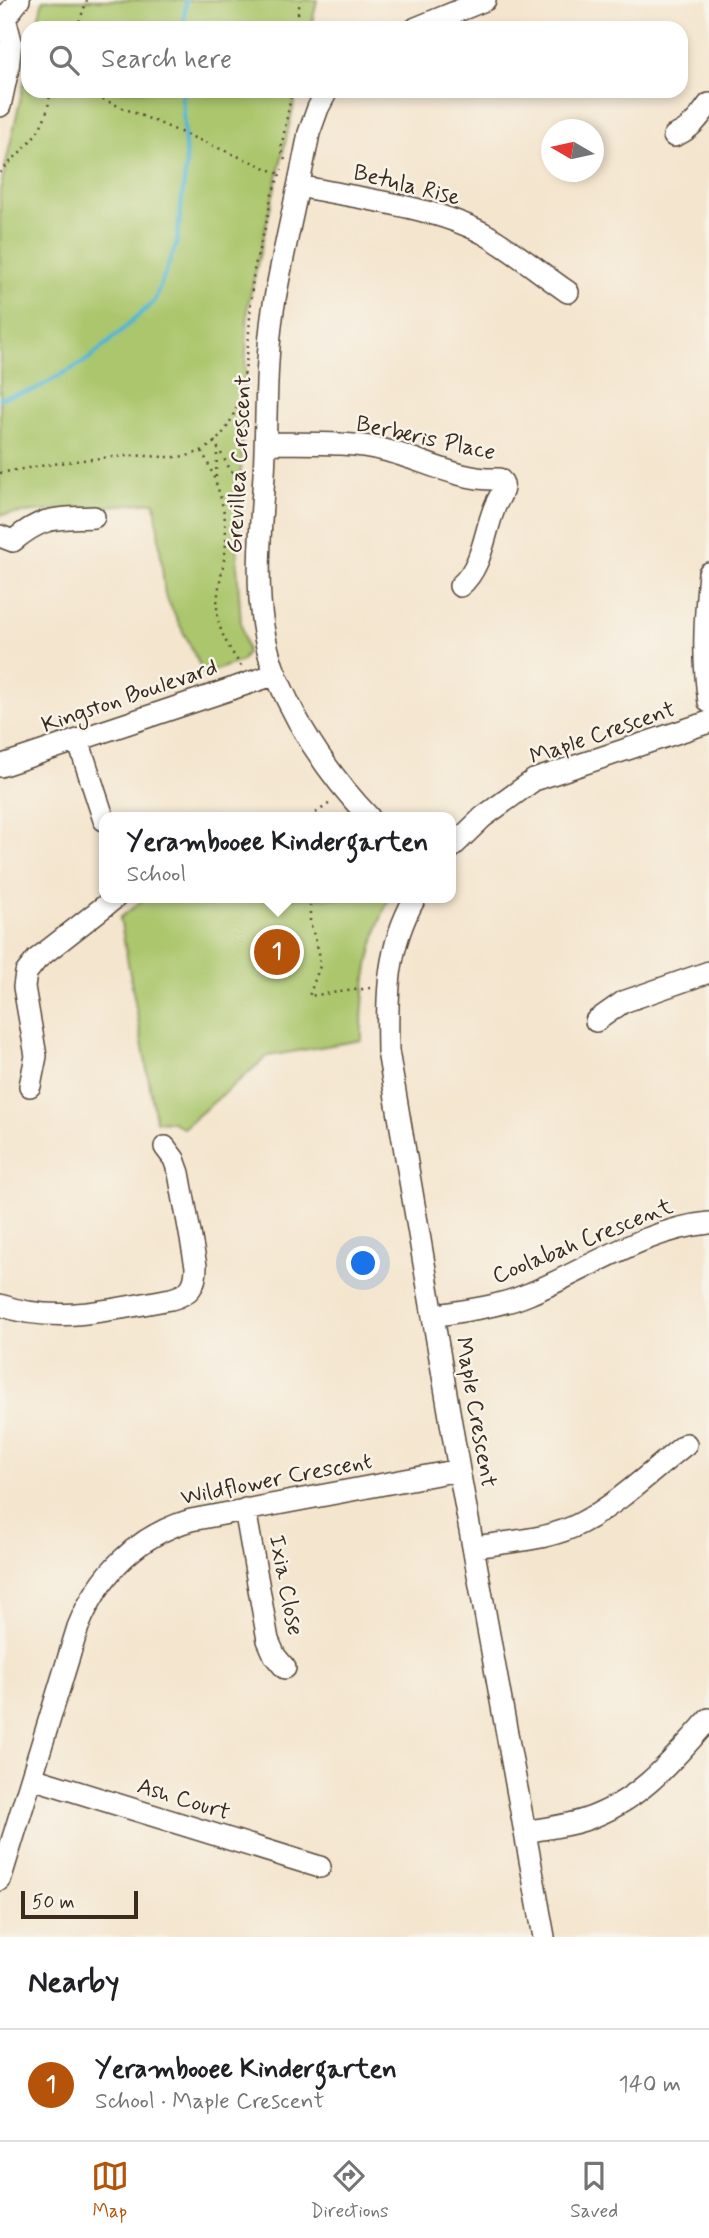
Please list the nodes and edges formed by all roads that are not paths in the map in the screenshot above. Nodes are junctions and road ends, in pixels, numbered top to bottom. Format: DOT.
graph roads {
  1 [pos="19,0"];
  2 [pos="485,0"];
  3 [pos="2,18"];
  4 [pos="433,21"];
  5 [pos="323,98"];
  6 [pos="709,104"];
  7 [pos="0,106"];
  8 [pos="674,136"];
  9 [pos="299,186"];
  10 [pos="568,292"];
  11 [pos="266,443"];
  12 [pos="94,517"];
  13 [pos="6,539"];
  14 [pos="709,573"];
  15 [pos="460,586"];
  16 [pos="276,674"];
  17 [pos="709,702"];
  18 [pos="709,722"];
  19 [pos="78,740"];
  20 [pos="0,766"];
  21 [pos="101,812"];
  22 [pos="364,812"];
  23 [pos="456,843"];
  24 [pos="109,903"];
  25 [pos="412,903"];
  26 [pos="709,972"];
  27 [pos="596,1021"];
  28 [pos="30,1086"];
  29 [pos="165,1147"];
  30 [pos="709,1223"];
  31 [pos="0,1305"];
  32 [pos="434,1316"];
  33 [pos="686,1444"];
  34 [pos="459,1469"];
  35 [pos="245,1509"];
  36 [pos="475,1547"];
  37 [pos="285,1668"];
  38 [pos="709,1720"];
  39 [pos="32,1778"];
  40 [pos="526,1832"];
  41 [pos="320,1867"];
  42 [pos="0,1880"];
  43 [pos="544,1937"];
  1 -- 3 [label="street"];
  2 -- 4 [label="street"];
  3 -- 7 [label="street"];
  5 -- 9 [label="street, Grevillea Crescent"];
  6 -- 8 [label="street"];
  9 -- 10 [label="street, Betula Rise"];
  9 -- 11 [label="street, Grevillea Crescent"];
  11 -- 15 [label="street, Berberis Place"];
  11 -- 16 [label="street, Grevillea Crescent"];
  12 -- 13 [label="street"];
  14 -- 17 [label="street"];
  16 -- 19 [label="street, Kingston Boulevard"];
  16 -- 22 [label="street, Grevillea Crescent"];
  18 -- 23 [label="street, Maple Crescent"];
  19 -- 20 [label="street, Kingston Boulevard"];
  19 -- 21 [label="street"];
  24 -- 28 [label="street"];
  25 -- 32 [label="street, Maple Crescent"];
  26 -- 27 [label="street"];
  29 -- 31 [label="street"];
  30 -- 32 [label="street, Coolabah Crescent"];
  32 -- 34 [label="street, Maple Crescent"];
  33 -- 36 [label="street"];
  34 -- 35 [label="street, Wildflower Crescent"];
  34 -- 36 [label="street, Maple Crescent"];
  35 -- 37 [label="street, Ixia Close"];
  35 -- 39 [label="street, Wildflower Crescent"];
  36 -- 40 [label="street, Maple Crescent"];
  38 -- 40 [label="street"];
  39 -- 41 [label="street, Ash Court"];
  39 -- 42 [label="street, Wildflower Crescent"];
  40 -- 43 [label="street, Maple Crescent"];
}
